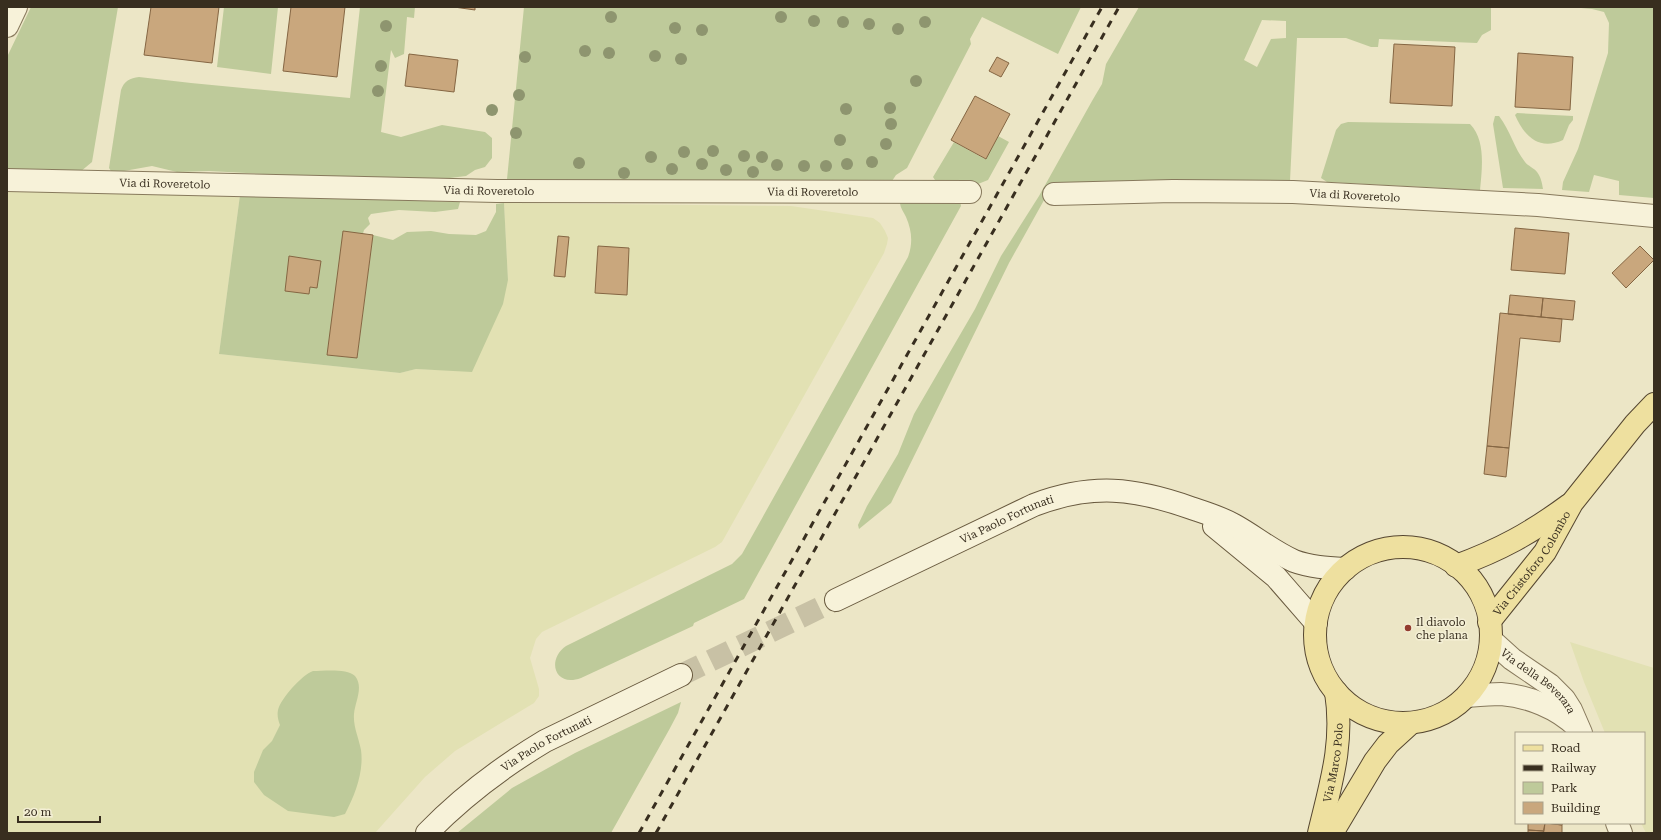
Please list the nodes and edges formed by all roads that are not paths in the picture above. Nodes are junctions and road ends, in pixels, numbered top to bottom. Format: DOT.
graph roads {
  1 [pos="16,7"];
  2 [pos="7,26"];
  3 [pos="7,180"];
  4 [pos="970,192"];
  5 [pos="1054,194"];
  6 [pos="1654,216"];
  7 [pos="1654,388"];
  8 [pos="1654,404"];
  9 [pos="1635,424"];
  10 [pos="1572,503"];
  11 [pos="1189,507"];
  12 [pos="1456,566"];
  13 [pos="1344,569"];
  14 [pos="836,600"];
  15 [pos="1316,623"];
  16 [pos="1490,631"];
  17 [pos="681,675"];
  18 [pos="1336,692"];
  19 [pos="1467,696"];
  20 [pos="1411,723"];
  21 [pos="1579,730"];
  22 [pos="427,833"];
  23 [pos="1320,833"];
  24 [pos="1332,833"];
  1 -- 2 [label="street"];
  3 -- 4 [label="street, Via di Roveretolo"];
  5 -- 6 [label="street, Via di Roveretolo"];
  7 -- 9 [label="main road, Via Cristoforo Colombo"];
  8 -- 9 [label="main road, Via Cristoforo Colombo"];
  9 -- 10 [label="main road, Via Cristoforo Colombo"];
  10 -- 12 [label="main road, Via Cristoforo Colombo"];
  10 -- 16 [label="main road, Via Cristoforo Colombo"];
  11 -- 13 [label="street, Via Paolo Fortunati"];
  11 -- 14 [label="street, Via Paolo Fortunati"];
  11 -- 15 [label="street, Via Paolo Fortunati"];
  12 -- 13 [label="main road"];
  12 -- 16 [label="main road"];
  13 -- 15 [label="main road"];
  15 -- 18 [label="main road"];
  16 -- 19 [label="main road"];
  16 -- 21 [label="street, Via della Beverara"];
  17 -- 22 [label="street, Via Paolo Fortunati"];
  18 -- 20 [label="main road"];
  18 -- 23 [label="main road, Via Marco Polo"];
  19 -- 20 [label="main road"];
  19 -- 21 [label="street, Via della Beverara"];
  20 -- 24 [label="main road, Via Marco Polo"];
}
